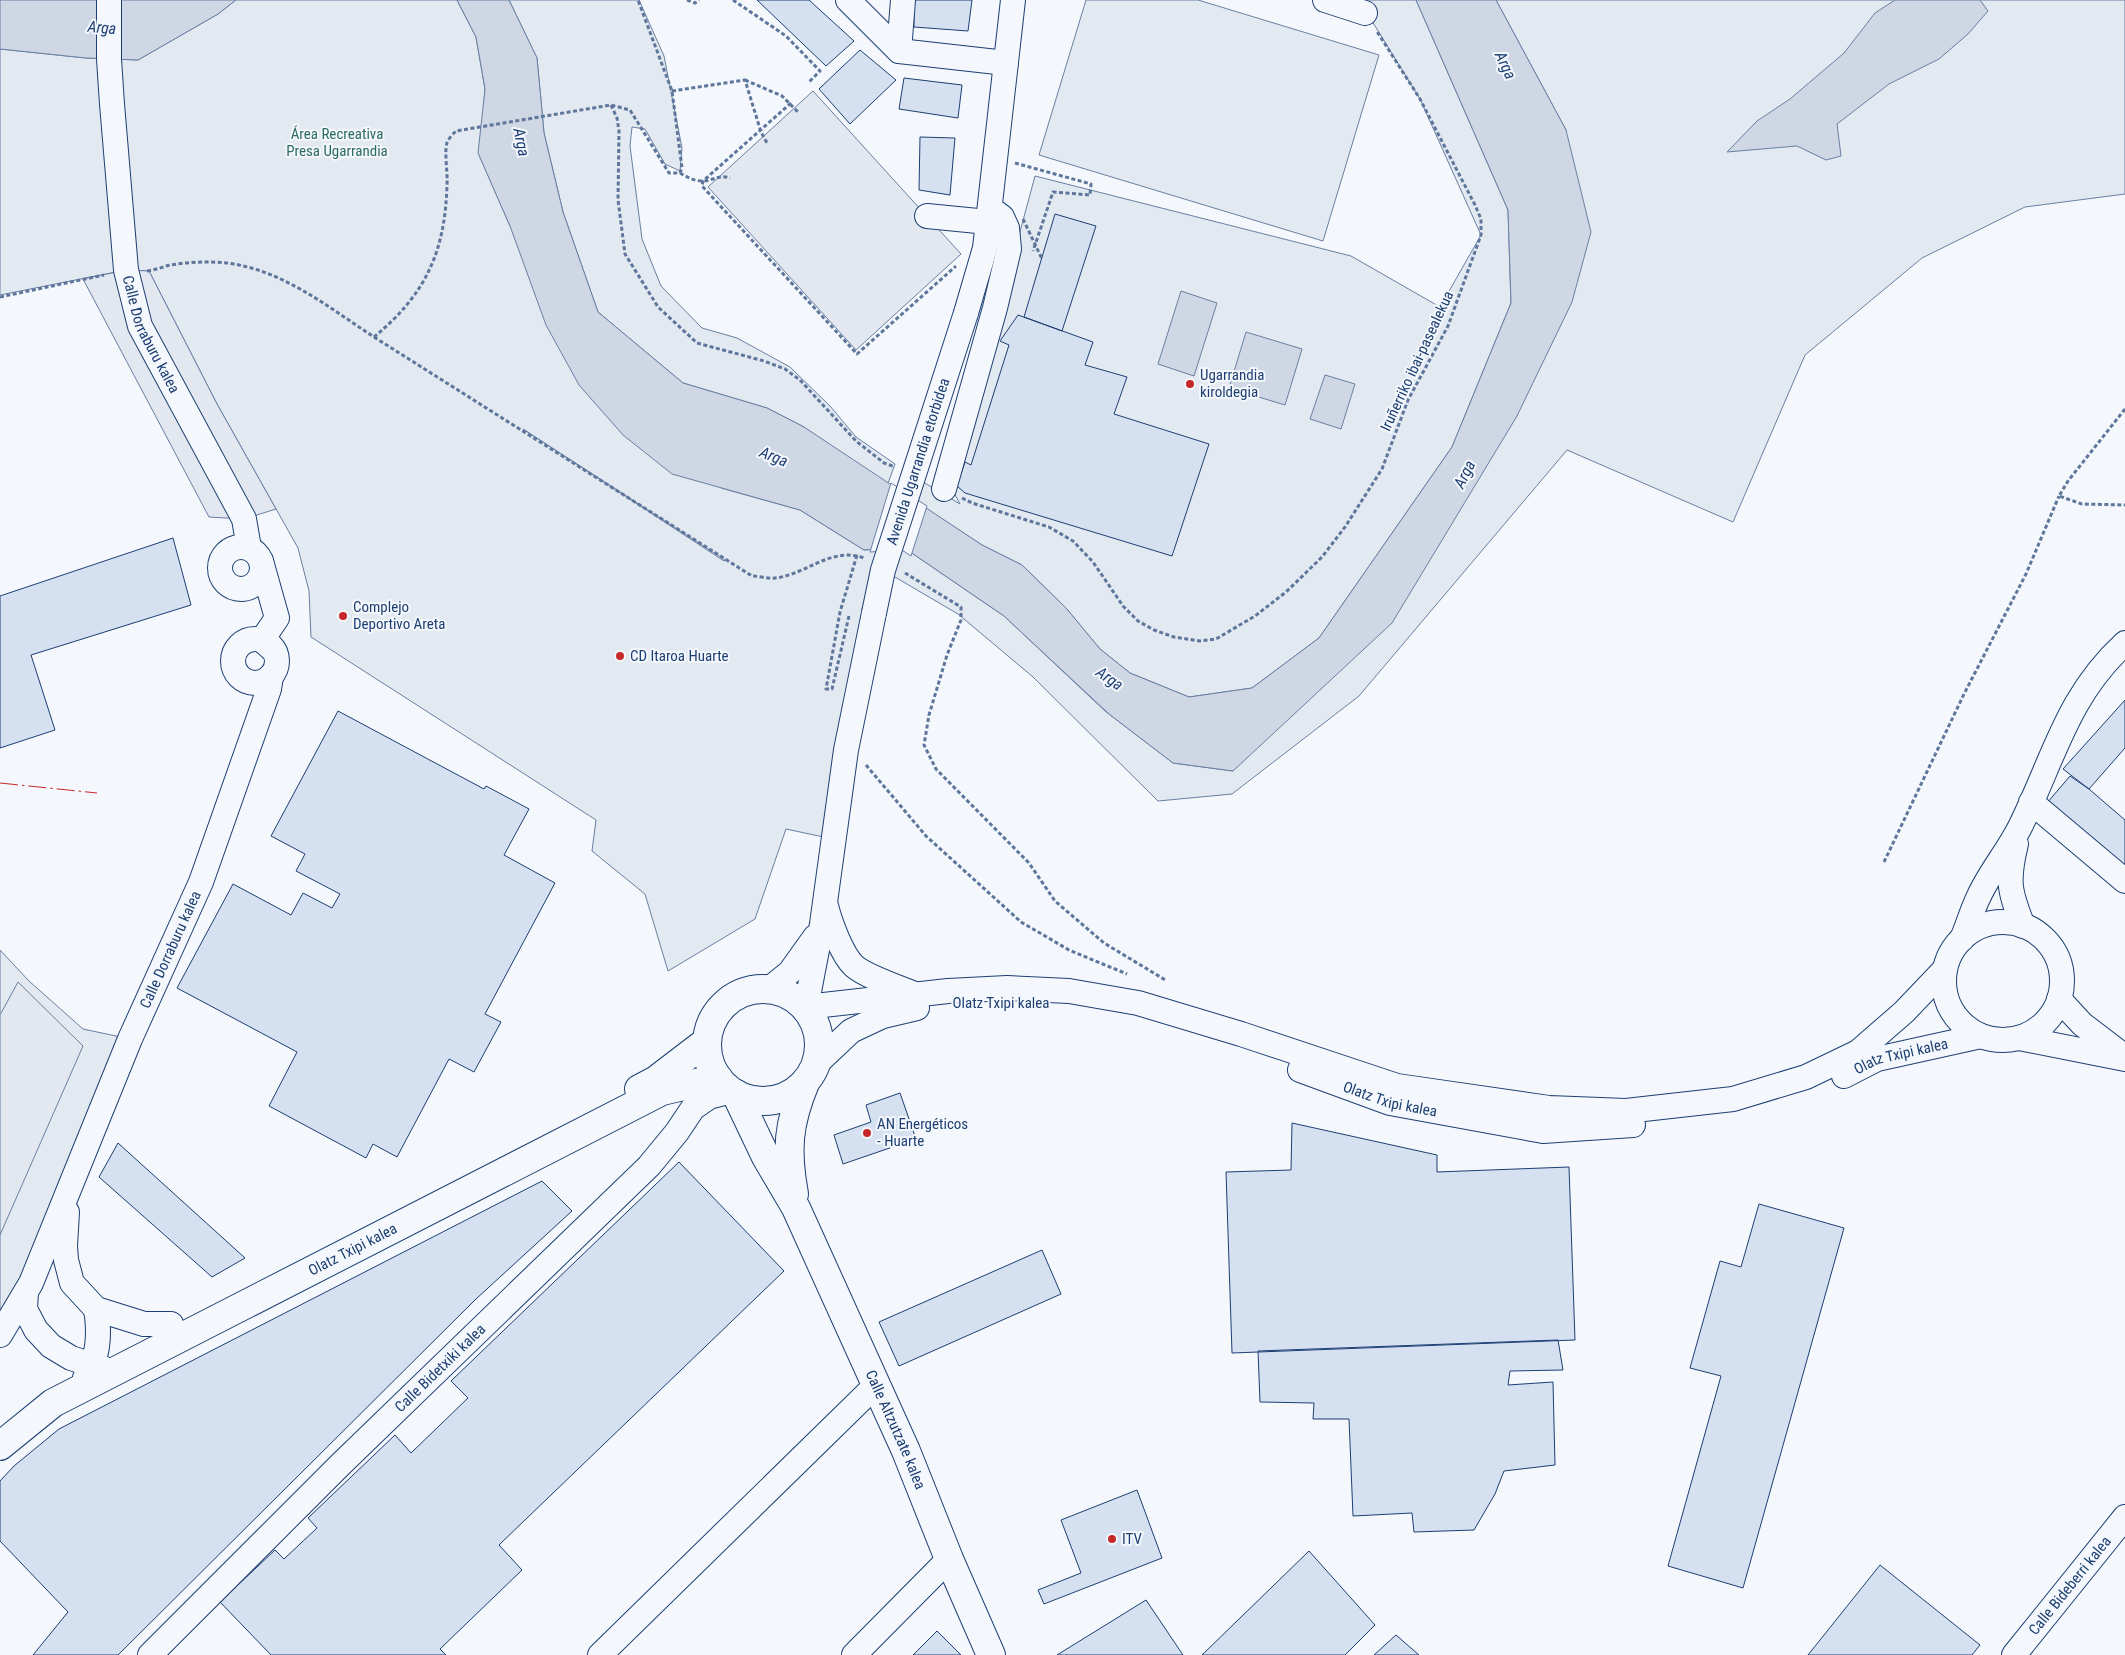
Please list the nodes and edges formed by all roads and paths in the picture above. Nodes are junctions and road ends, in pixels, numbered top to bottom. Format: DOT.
graph roads {
  1 [pos="109,0"];
  2 [pos="638,0"];
  3 [pos="687,0"];
  4 [pos="699,0"];
  5 [pos="733,0"];
  6 [pos="848,0"];
  7 [pos="874,0"];
  8 [pos="903,0"];
  9 [pos="1013,0"];
  10 [pos="1325,0"];
  11 [pos="1365,13"];
  12 [pos="872,23"];
  13 [pos="899,51"];
  14 [pos="1006,63"];
  15 [pos="745,80"];
  16 [pos="808,83"];
  17 [pos="672,92"];
  18 [pos="791,103"];
  19 [pos="612,105"];
  20 [pos="798,112"];
  21 [pos="760,132"];
  22 [pos="767,143"];
  23 [pos="996,158"];
  24 [pos="680,173"];
  25 [pos="730,178"];
  26 [pos="703,181"];
  27 [pos="989,215"];
  28 [pos="926,216"];
  29 [pos="1023,219"];
  30 [pos="1032,254"];
  31 [pos="1042,259"];
  32 [pos="957,265"];
  33 [pos="126,270"];
  34 [pos="0,297"];
  35 [pos="374,336"];
  36 [pos="2125,409"];
  37 [pos="901,470"];
  38 [pos="944,489"];
  39 [pos="2059,496"];
  40 [pos="2125,505"];
  41 [pos="857,555"];
  42 [pos="866,558"];
  43 [pos="902,572"];
  44 [pos="850,610"];
  45 [pos="2125,643"];
  46 [pos="269,646"];
  47 [pos="261,679"];
  48 [pos="863,762"];
  49 [pos="2031,802"];
  50 [pos="2019,828"];
  51 [pos="1884,862"];
  52 [pos="2125,881"];
  53 [pos="823,913"];
  54 [pos="2023,926"];
  55 [pos="1962,939"];
  56 [pos="1946,968"];
  57 [pos="1127,974"];
  58 [pos="1167,981"];
  59 [pos="769,989"];
  60 [pos="917,995"];
  61 [pos="2059,999"];
  62 [pos="806,1007"];
  63 [pos="1981,1036"];
  64 [pos="2019,1038"];
  65 [pos="707,1042"];
  66 [pos="2125,1058"];
  67 [pos="810,1073"];
  68 [pos="728,1088"];
  69 [pos="71,1183"];
  70 [pos="796,1208"];
  71 [pos="72,1283"];
  72 [pos="28,1288"];
  73 [pos="96,1309"];
  74 [pos="171,1324"];
  75 [pos="0,1334"];
  76 [pos="104,1369"];
  77 [pos="876,1385"];
  78 [pos="0,1428"];
  79 [pos="0,1446"];
  80 [pos="2125,1517"];
  81 [pos="949,1559"];
  82 [pos="150,1655"];
  83 [pos="600,1655"];
  84 [pos="854,1655"];
  85 [pos="991,1655"];
  86 [pos="2014,1655"];
  1 -- 33 [label="street, Calle Dorraburu kalea"];
  2 -- 17 [label="path"];
  3 -- 4 [label="path"];
  5 -- 16 [label="path"];
  6 -- 12 [label="street"];
  7 -- 12 [label="street"];
  8 -- 13 [label="street"];
  9 -- 14 [label="street, Avenida Ugarrandia etorbidea"];
  10 -- 11 [label="street"];
  11 -- 38 [label="path, Iruñerriko ibai-pasealekua"];
  12 -- 13 [label="street"];
  13 -- 14 [label="street"];
  14 -- 23 [label="street, Avenida Ugarrandia etorbidea"];
  15 -- 17 [label="path"];
  15 -- 18 [label="path"];
  15 -- 21 [label="path"];
  17 -- 24 [label="path"];
  18 -- 20 [label="path"];
  18 -- 21 [label="path"];
  19 -- 24 [label="path"];
  19 -- 35 [label="path"];
  19 -- 37 [label="path"];
  21 -- 22 [label="path"];
  21 -- 26 [label="path"];
  23 -- 27 [label="street, Avenida Ugarrandia etorbidea"];
  23 -- 30 [label="path"];
  24 -- 26 [label="path"];
  25 -- 26 [label="path"];
  26 -- 32 [label="path"];
  27 -- 28 [label="street"];
  27 -- 38 [label="street"];
  27 -- 53 [label="street, Avenida Ugarrandia etorbidea, bridge"];
  29 -- 31 [label="path, bridge"];
  33 -- 34 [label="path"];
  33 -- 35 [label="path"];
  33 -- 46 [label="street, Calle Dorraburu kalea"];
  35 -- 41 [label="path"];
  36 -- 39 [label="path"];
  39 -- 40 [label="path"];
  39 -- 51 [label="path"];
  41 -- 42 [label="path"];
  41 -- 44 [label="path"];
  43 -- 58 [label="path"];
  45 -- 49 [label="street"];
  46 -- 47 [label="street"];
  46 -- 47 [label="street"];
  47 -- 69 [label="street, Calle Dorraburu kalea"];
  48 -- 57 [label="path"];
  49 -- 50 [label="street"];
  49 -- 52 [label="street"];
  50 -- 54 [label="street"];
  50 -- 55 [label="street"];
  53 -- 59 [label="street, Avenida Ugarrandia etorbidea"];
  53 -- 60 [label="street"];
  53 -- 62 [label="street, Avenida Ugarrandia etorbidea"];
  54 -- 55 [label="street"];
  54 -- 61 [label="street"];
  55 -- 56 [label="street"];
  56 -- 60 [label="street, Olatz Txipi kalea"];
  56 -- 63 [label="street"];
  59 -- 62 [label="main road"];
  59 -- 65 [label="main road"];
  60 -- 62 [label="street, Olatz Txipi kalea"];
  61 -- 64 [label="street"];
  61 -- 66 [label="street"];
  62 -- 67 [label="main road"];
  63 -- 64 [label="street"];
  63 -- 67 [label="street, Olatz Txipi kalea"];
  64 -- 66 [label="street"];
  65 -- 68 [label="main road"];
  65 -- 74 [label="main road, Olatz Txipi kalea"];
  67 -- 68 [label="main road"];
  67 -- 70 [label="main road"];
  68 -- 70 [label="main road"];
  68 -- 76 [label="main road, Olatz Txipi kalea"];
  68 -- 82 [label="street, Calle Bidetxiki kalea"];
  69 -- 71 [label="street, Calle Dorraburu kalea"];
  69 -- 72 [label="street, Calle Dorraburu kalea"];
  70 -- 77 [label="main road, Calle Altzutzate kalea"];
  71 -- 72 [label="street"];
  71 -- 73 [label="street, Calle Dorraburu kalea"];
  72 -- 75 [label="street, Calle Dorraburu kalea"];
  72 -- 76 [label="street, Calle Dorraburu kalea"];
  73 -- 74 [label="street, Calle Dorraburu kalea"];
  73 -- 76 [label="street"];
  74 -- 76 [label="main road, Olatz Txipi kalea"];
  76 -- 78 [label="main road, Olatz Txipi kalea"];
  76 -- 79 [label="main road, Olatz Txipi kalea"];
  77 -- 81 [label="main road, Calle Altzutzate kalea"];
  77 -- 83 [label="street"];
  80 -- 86 [label="street, Calle Bideberri kalea"];
  81 -- 84 [label="street"];
  81 -- 85 [label="main road, Calle Altzutzate kalea"];
}
